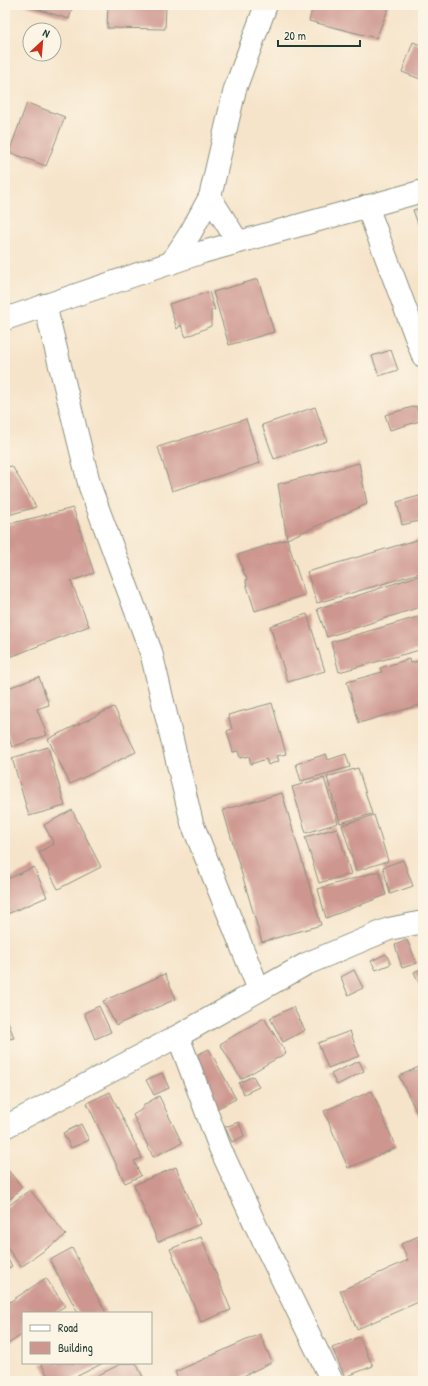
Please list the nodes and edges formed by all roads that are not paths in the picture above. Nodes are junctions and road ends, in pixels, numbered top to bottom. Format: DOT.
graph roads {
  1 [pos="266,5"];
  2 [pos="423,191"];
  3 [pos="210,197"];
  4 [pos="367,206"];
  5 [pos="238,242"];
  6 [pos="171,263"];
  7 [pos="45,305"];
  8 [pos="5,319"];
  9 [pos="423,356"];
  10 [pos="423,922"];
  11 [pos="259,990"];
  12 [pos="178,1036"];
  13 [pos="5,1127"];
  14 [pos="332,1381"];
  1 -- 3 [label="street"];
  2 -- 4 [label="street"];
  3 -- 5 [label="street"];
  3 -- 6 [label="street"];
  4 -- 5 [label="street"];
  4 -- 9 [label="street"];
  5 -- 6 [label="street"];
  6 -- 7 [label="street"];
  7 -- 8 [label="street"];
  7 -- 11 [label="street"];
  10 -- 11 [label="street"];
  11 -- 12 [label="street"];
  12 -- 13 [label="street"];
  12 -- 14 [label="street"];
}
